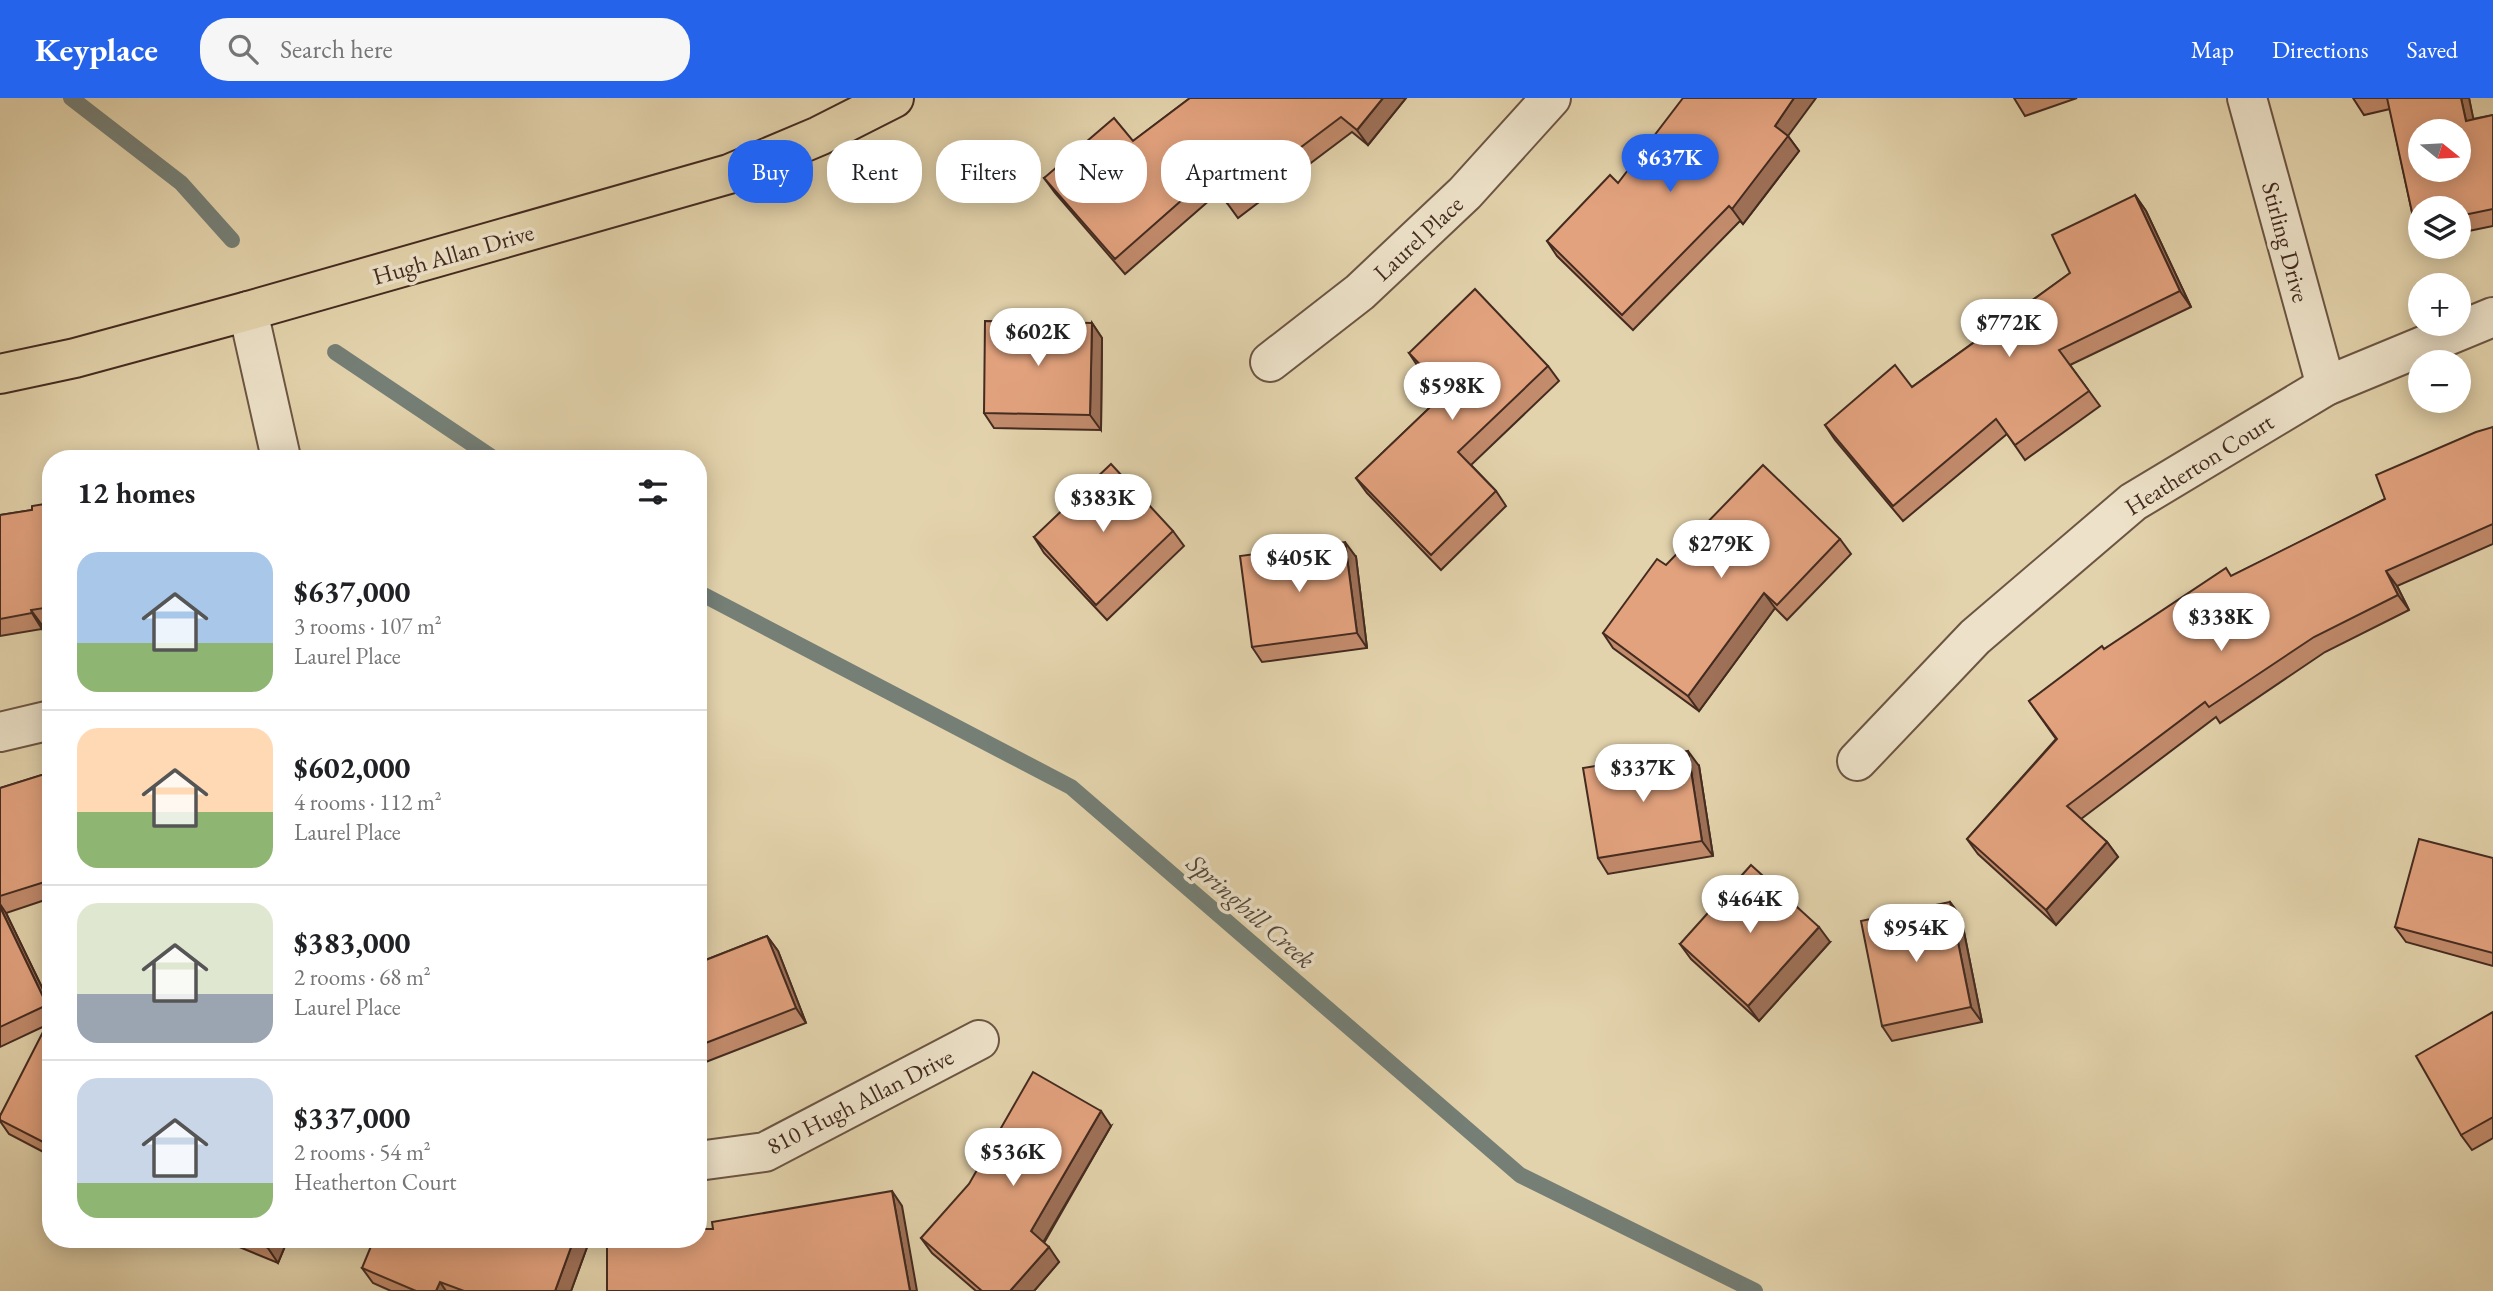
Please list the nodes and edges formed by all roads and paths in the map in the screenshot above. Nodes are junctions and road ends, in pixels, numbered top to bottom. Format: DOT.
graph roads {
  1 [pos="894,98"];
  2 [pos="1550,98"];
  3 [pos="2247,98"];
  4 [pos="248,311"];
  5 [pos="2493,317"];
  6 [pos="1270,362"];
  7 [pos="0,374"];
  8 [pos="2326,386"];
  9 [pos="279,450"];
  10 [pos="42,721"];
  11 [pos="0,732"];
  12 [pos="1857,761"];
  13 [pos="979,1040"];
  14 [pos="707,1160"];
  1 -- 4 [label="main road, Hugh Allan Drive"];
  2 -- 6 [label="street, Laurel Place"];
  3 -- 8 [label="street, Stirling Drive"];
  4 -- 7 [label="main road, Hugh Allan Drive"];
  4 -- 9 [label="street"];
  5 -- 8 [label="street, Heatherton Court"];
  8 -- 12 [label="street, Heatherton Court"];
  10 -- 11 [label="street"];
  13 -- 14 [label="street, 810 Hugh Allan Drive"];
}
